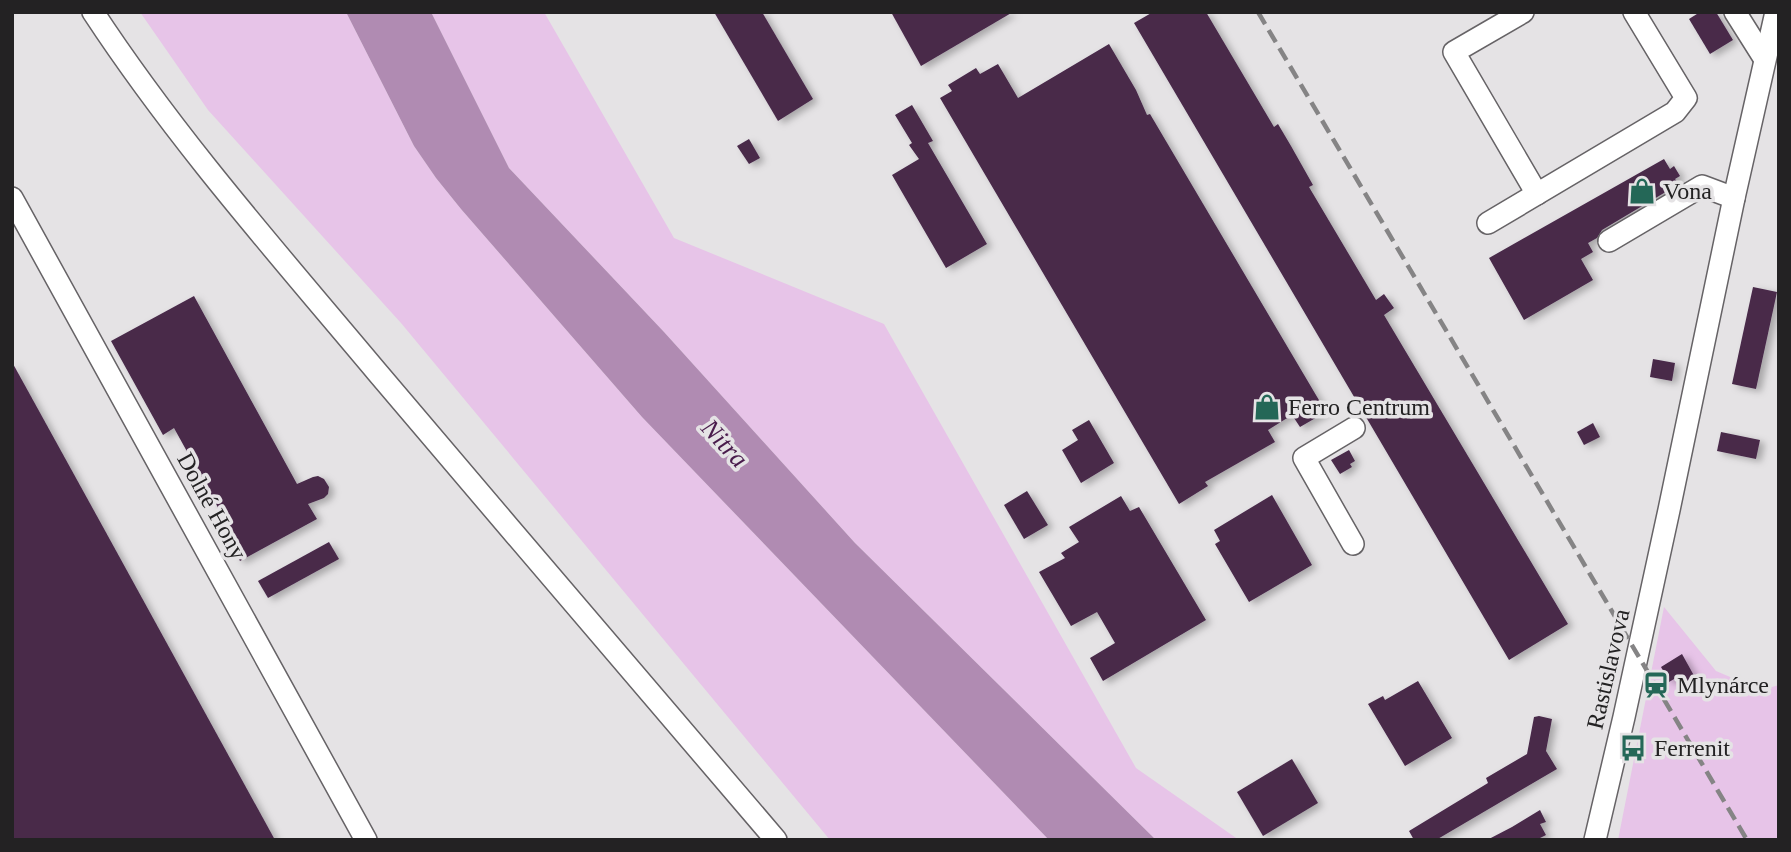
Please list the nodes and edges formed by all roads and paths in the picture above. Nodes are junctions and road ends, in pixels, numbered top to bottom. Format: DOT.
graph roads {
  1 [pos="93,12"];
  2 [pos="1523,12"];
  3 [pos="1634,12"];
  4 [pos="1735,12"];
  5 [pos="1776,12"];
  6 [pos="1770,52"];
  7 [pos="1537,194"];
  8 [pos="12,198"];
  9 [pos="1734,198"];
  10 [pos="1488,223"];
  11 [pos="1609,242"];
  12 [pos="1354,428"];
  13 [pos="1353,544"];
  14 [pos="366,840"];
  15 [pos="776,840"];
  16 [pos="1595,840"];
  1 -- 15 [label="street"];
  2 -- 7 [label="street"];
  3 -- 7 [label="street"];
  4 -- 6 [label="street"];
  5 -- 6 [label="street, Rastislavova"];
  6 -- 9 [label="street, Rastislavova"];
  7 -- 10 [label="street"];
  8 -- 14 [label="street, Dolné Hony"];
  9 -- 11 [label="street"];
  9 -- 16 [label="street, Rastislavova"];
  12 -- 13 [label="street"];
}
